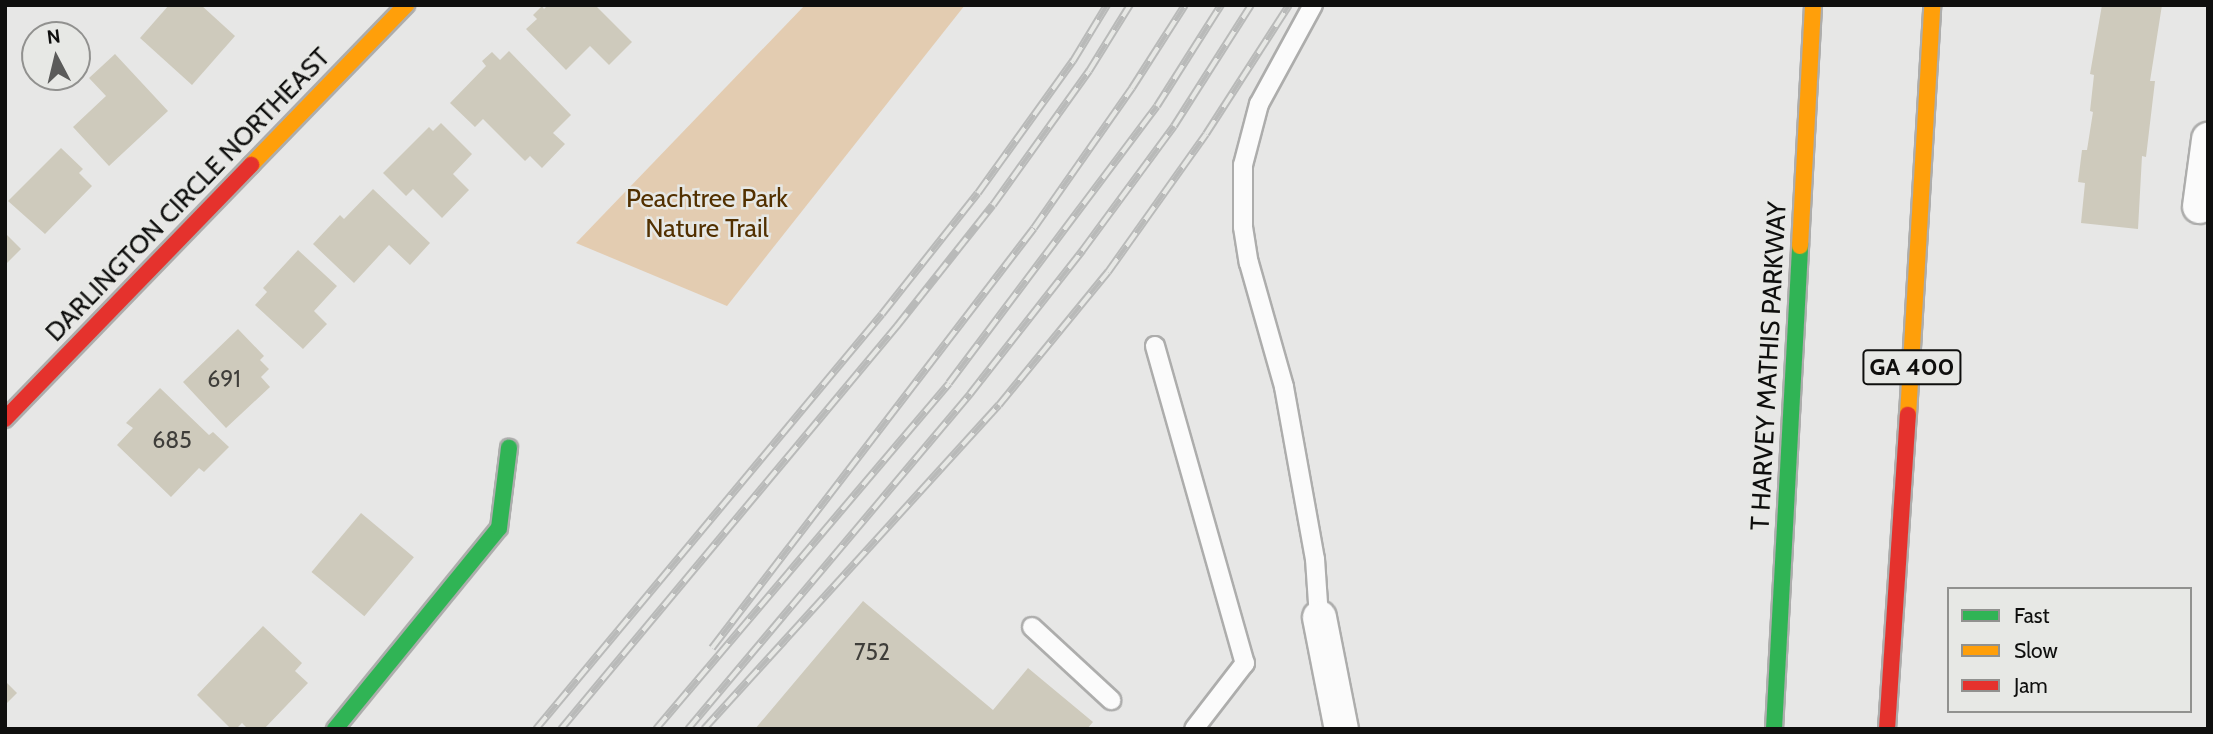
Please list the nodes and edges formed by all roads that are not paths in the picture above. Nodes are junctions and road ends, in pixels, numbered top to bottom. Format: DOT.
graph roads {
  1 [pos="406,5"];
  2 [pos="1313,5"];
  3 [pos="1813,5"];
  4 [pos="1932,5"];
  5 [pos="2208,139"];
  6 [pos="2199,206"];
  7 [pos="1155,346"];
  8 [pos="5,419"];
  9 [pos="509,448"];
  10 [pos="1904,491"];
  11 [pos="1319,617"];
  12 [pos="1032,627"];
  13 [pos="1111,700"];
  14 [pos="1905,715"];
  15 [pos="335,729"];
  16 [pos="1194,729"];
  17 [pos="1341,729"];
  18 [pos="1774,729"];
  19 [pos="1886,729"];
  1 -- 8 [label="main road, DARLINGTON CIRCLE NORTHEAST"];
  2 -- 11 [label="lane"];
  3 -- 18 [label="main road, T HARVEY MATHIS PARKWAY"];
  4 -- 10 [label="main road, GA 400"];
  5 -- 6 [label="street"];
  7 -- 16 [label="lane"];
  9 -- 15 [label="main road"];
  10 -- 14 [label="main road"];
  10 -- 19 [label="main road, GA 400"];
  11 -- 17 [label="street"];
  12 -- 13 [label="lane"];
}
